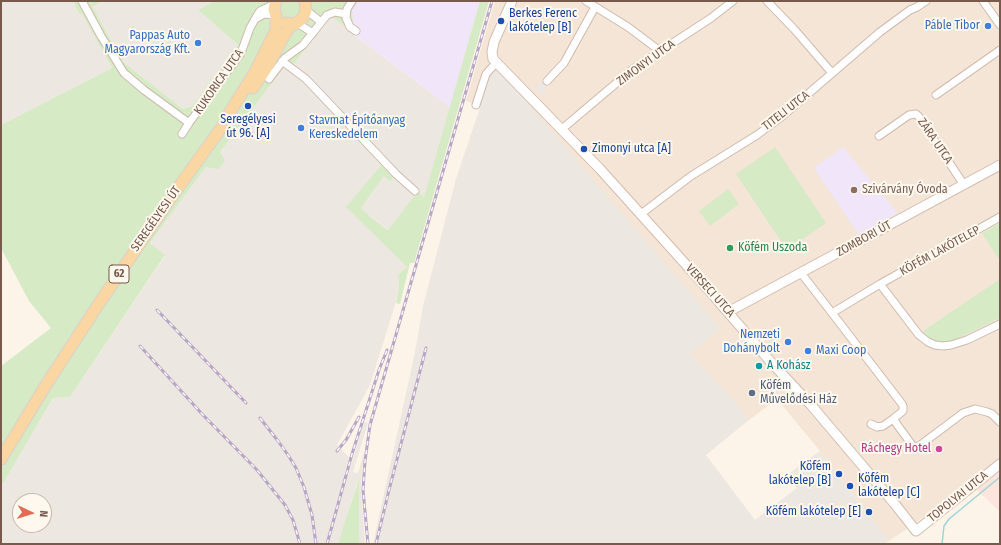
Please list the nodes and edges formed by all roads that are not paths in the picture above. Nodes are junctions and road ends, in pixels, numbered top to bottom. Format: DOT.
graph roads {
  1 [pos="82,1"];
  2 [pos="352,1"];
  3 [pos="512,1"];
  4 [pos="586,1"];
  5 [pos="733,1"];
  6 [pos="766,1"];
  7 [pos="926,1"];
  8 [pos="983,1"];
  9 [pos="307,5"];
  10 [pos="595,6"];
  11 [pos="276,9"];
  12 [pos="346,14"];
  13 [pos="255,19"];
  14 [pos="321,22"];
  15 [pos="295,23"];
  16 [pos="1000,25"];
  17 [pos="356,31"];
  18 [pos="313,33"];
  19 [pos="1000,50"];
  20 [pos="660,51"];
  21 [pos="282,61"];
  22 [pos="494,61"];
  23 [pos="832,73"];
  24 [pos="269,78"];
  25 [pos="547,81"];
  26 [pos="936,95"];
  27 [pos="476,105"];
  28 [pos="227,120"];
  29 [pos="189,124"];
  30 [pos="562,129"];
  31 [pos="182,134"];
  32 [pos="878,136"];
  33 [pos="1000,165"];
  34 [pos="964,185"];
  35 [pos="415,191"];
  36 [pos="641,214"];
  37 [pos="1000,217"];
  38 [pos="801,273"];
  39 [pos="880,284"];
  40 [pos="728,312"];
  41 [pos="832,313"];
  42 [pos="1000,324"];
  43 [pos="894,419"];
  44 [pos="1000,422"];
  45 [pos="871,424"];
  46 [pos="1,459"];
  47 [pos="1000,464"];
  48 [pos="916,531"];
  1 -- 29 [label="street, KUKORICA UTCA"];
  2 -- 12 [label="street"];
  3 -- 22 [label="street"];
  4 -- 10 [label="street"];
  5 -- 20 [label="street, ZIMONYI UTCA"];
  6 -- 23 [label="street"];
  7 -- 23 [label="street, TITELI UTCA"];
  8 -- 16 [label="street"];
  9 -- 14 [label="street"];
  9 -- 15 [label="main road, 62"];
  10 -- 20 [label="street"];
  10 -- 25 [label="street"];
  11 -- 13 [label="street"];
  11 -- 13 [label="street, KUKORICA UTCA"];
  11 -- 15 [label="main road"];
  11 -- 28 [label="main road, SEREGÉLYESI ÚT / 62"];
  12 -- 14 [label="street"];
  12 -- 17 [label="street"];
  13 -- 29 [label="street, KUKORICA UTCA"];
  14 -- 18 [label="street"];
  15 -- 18 [label="street"];
  15 -- 28 [label="main road, 62"];
  18 -- 21 [label="street"];
  19 -- 26 [label="street"];
  20 -- 30 [label="street, ZIMONYI UTCA"];
  21 -- 24 [label="street"];
  21 -- 35 [label="street"];
  22 -- 27 [label="street"];
  22 -- 30 [label="street, VERSECI UTCA"];
  23 -- 36 [label="street, TITELI UTCA"];
  28 -- 46 [label="main road, SEREGÉLYESI ÚT / 62"];
  29 -- 31 [label="street"];
  30 -- 36 [label="street, VERSECI UTCA"];
  32 -- 34 [label="street, ZÁRA UTCA"];
  33 -- 34 [label="street, ZOMBORI ÚT"];
  34 -- 38 [label="street, ZOMBORI ÚT"];
  36 -- 40 [label="street, VERSECI UTCA"];
  37 -- 39 [label="street, KÖFÉM LAKÓTELEP"];
  38 -- 40 [label="street, ZOMBORI ÚT"];
  38 -- 41 [label="street"];
  39 -- 41 [label="street, KÖFÉM LAKÓTELEP"];
  39 -- 42 [label="street"];
  40 -- 48 [label="street, VERSECI UTCA"];
  41 -- 43 [label="street"];
  43 -- 44 [label="street"];
  43 -- 45 [label="street"];
  47 -- 48 [label="street, TOPOLYAI UTCA"];
}
